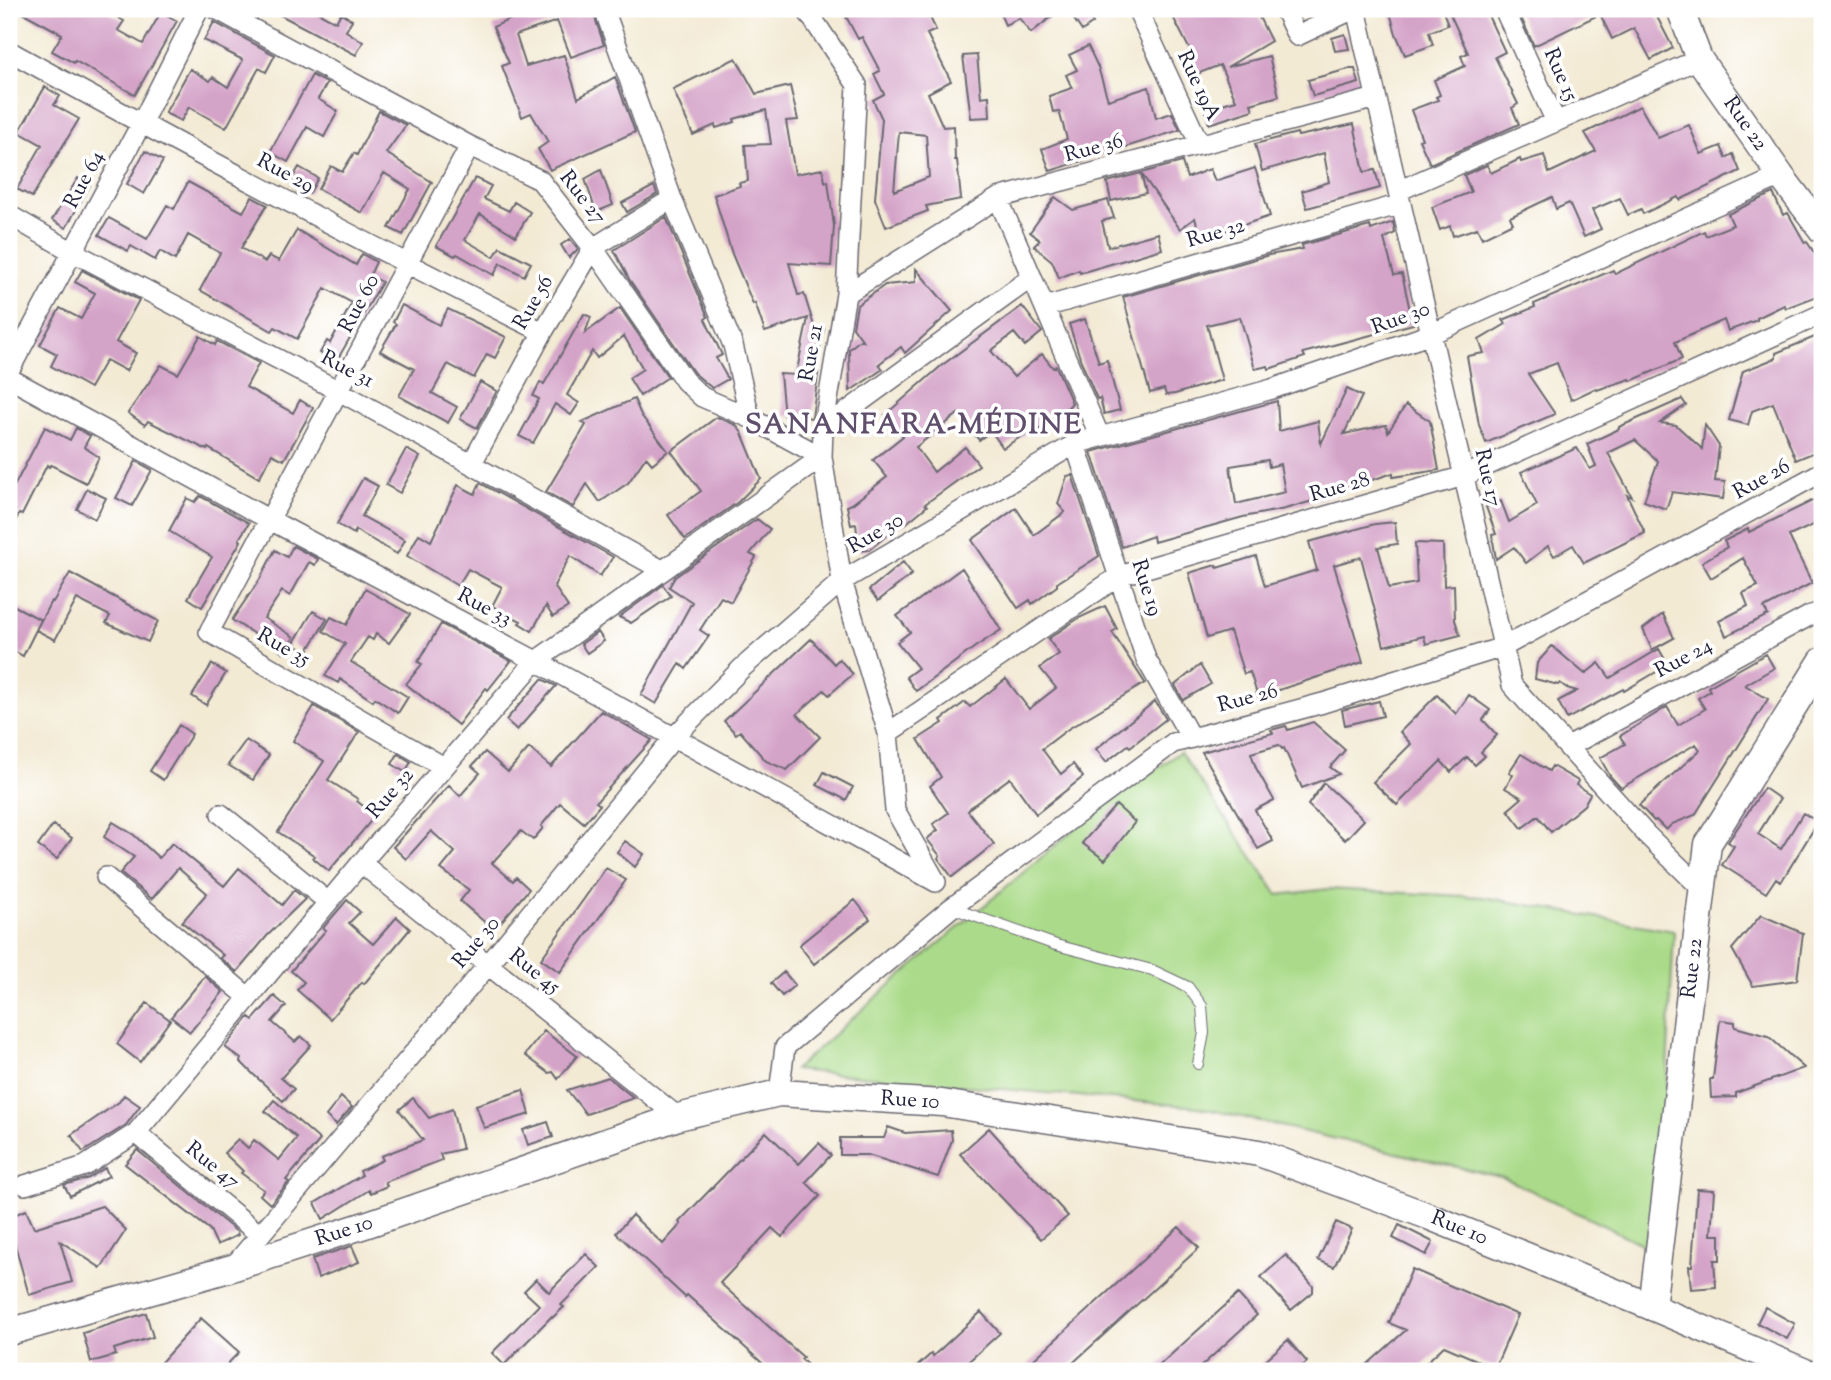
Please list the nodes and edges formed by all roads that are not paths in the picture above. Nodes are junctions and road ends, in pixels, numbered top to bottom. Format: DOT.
graph roads {
  1 [pos="199,9"];
  2 [pos="216,9"];
  3 [pos="604,9"];
  4 [pos="806,9"];
  5 [pos="1137,9"];
  6 [pos="1284,9"];
  7 [pos="1355,9"];
  8 [pos="1504,9"];
  9 [pos="1680,9"];
  10 [pos="9,51"];
  11 [pos="1699,59"];
  12 [pos="1376,98"];
  13 [pos="1556,122"];
  14 [pos="141,124"];
  15 [pos="1200,145"];
  16 [pos="470,146"];
  17 [pos="1781,176"];
  18 [pos="1399,197"];
  19 [pos="672,198"];
  20 [pos="998,198"];
  21 [pos="9,215"];
  22 [pos="1822,230"];
  23 [pos="593,248"];
  24 [pos="72,252"];
  25 [pos="407,265"];
  26 [pos="1032,277"];
  27 [pos="846,294"];
  28 [pos="1045,307"];
  29 [pos="1822,314"];
  30 [pos="543,332"];
  31 [pos="1431,334"];
  32 [pos="9,371"];
  33 [pos="9,378"];
  34 [pos="339,391"];
  35 [pos="750,418"];
  36 [pos="823,429"];
  37 [pos="1100,437"];
  38 [pos="1075,444"];
  39 [pos="822,457"];
  40 [pos="472,463"];
  41 [pos="1822,472"];
  42 [pos="1464,476"];
  43 [pos="270,520"];
  44 [pos="662,570"];
  45 [pos="1119,576"];
  46 [pos="842,581"];
  47 [pos="1822,612"];
  48 [pos="1503,648"];
  49 [pos="536,661"];
  50 [pos="1822,661"];
  51 [pos="888,733"];
  52 [pos="674,737"];
  53 [pos="1191,738"];
  54 [pos="1568,747"];
  55 [pos="444,767"];
  56 [pos="221,814"];
  57 [pos="361,863"];
  58 [pos="106,877"];
  59 [pos="936,882"];
  60 [pos="1703,890"];
  61 [pos="328,902"];
  62 [pos="951,908"];
  63 [pos="488,965"];
  64 [pos="248,997"];
  65 [pos="1198,1064"];
  66 [pos="779,1093"];
  67 [pos="678,1117"];
  68 [pos="136,1133"];
  69 [pos="25,1185"];
  70 [pos="260,1235"];
  71 [pos="232,1268"];
  72 [pos="1652,1307"];
  73 [pos="9,1332"];
  74 [pos="1803,1371"];
  1 -- 14 [label="street, Rue 64"];
  2 -- 16 [label="street, Rue 27"];
  3 -- 19 [label="street"];
  4 -- 27 [label="street, Rue 21"];
  5 -- 15 [label="street, Rue 19A"];
  6 -- 7 [label="street"];
  7 -- 12 [label="street, Rue 17"];
  8 -- 13 [label="street, Rue 15"];
  9 -- 11 [label="main road, Rue 22"];
  10 -- 14 [label="street, Rue 29"];
  11 -- 13 [label="street, Rue 32"];
  11 -- 17 [label="main road, Rue 22"];
  12 -- 15 [label="street, Rue 36"];
  12 -- 18 [label="street, Rue 17"];
  13 -- 18 [label="street, Rue 32"];
  14 -- 24 [label="street, Rue 64"];
  14 -- 25 [label="street, Rue 29"];
  15 -- 20 [label="street, Rue 36"];
  16 -- 23 [label="street, Rue 27"];
  16 -- 25 [label="street, Rue 60"];
  17 -- 22 [label="main road, Rue 22"];
  17 -- 31 [label="street, Rue 30"];
  18 -- 28 [label="street, Rue 32"];
  18 -- 31 [label="street, Rue 17"];
  19 -- 23 [label="street, Rue 56"];
  19 -- 35 [label="street"];
  20 -- 26 [label="street"];
  20 -- 27 [label="street, Rue 36"];
  21 -- 24 [label="street, Rue 31"];
  23 -- 30 [label="street, Rue 56"];
  23 -- 35 [label="street, Rue 27"];
  24 -- 32 [label="street, Rue 64"];
  24 -- 34 [label="street, Rue 31"];
  25 -- 30 [label="street, Rue 29"];
  25 -- 34 [label="street, Rue 60"];
  26 -- 28 [label="street"];
  26 -- 36 [label="street"];
  27 -- 36 [label="street, Rue 21"];
  28 -- 37 [label="street"];
  29 -- 42 [label="street, Rue 28"];
  30 -- 40 [label="street, Rue 56"];
  31 -- 37 [label="street, Rue 30"];
  31 -- 42 [label="street, Rue 17"];
  33 -- 43 [label="street, Rue 33"];
  34 -- 40 [label="street, Rue 31"];
  34 -- 43 [label="street, Rue 60"];
  35 -- 39 [label="street, Rue 27"];
  36 -- 39 [label="street, Rue 21"];
  37 -- 38 [label="street, Rue 30"];
  38 -- 45 [label="street, Rue 19"];
  38 -- 46 [label="street, Rue 30"];
  39 -- 44 [label="street, Rue 32"];
  39 -- 46 [label="street, Rue 21"];
  40 -- 44 [label="street, Rue 31"];
  41 -- 48 [label="street, Rue 26"];
  42 -- 45 [label="street, Rue 28"];
  42 -- 48 [label="street, Rue 17"];
  43 -- 49 [label="street, Rue 33"];
  43 -- 55 [label="street, Rue 35"];
  44 -- 49 [label="street, Rue 32"];
  45 -- 51 [label="street, Rue 28"];
  45 -- 53 [label="street, Rue 19"];
  46 -- 51 [label="street, Rue 21"];
  46 -- 52 [label="street, Rue 30"];
  47 -- 54 [label="street, Rue 24"];
  48 -- 53 [label="street, Rue 26"];
  48 -- 54 [label="street, Rue 17"];
  49 -- 52 [label="street, Rue 33"];
  49 -- 55 [label="street, Rue 32"];
  50 -- 60 [label="main road, Rue 22"];
  51 -- 59 [label="street, Rue 21"];
  52 -- 59 [label="street, Rue 33"];
  52 -- 63 [label="street, Rue 30"];
  53 -- 62 [label="street, Rue 26"];
  54 -- 60 [label="street, Rue 17"];
  55 -- 57 [label="street, Rue 32"];
  56 -- 61 [label="street"];
  57 -- 61 [label="street, Rue 32"];
  57 -- 63 [label="street, Rue 45"];
  58 -- 64 [label="street"];
  59 -- 62 [label="street, Rue 21"];
  60 -- 72 [label="main road, Rue 22"];
  61 -- 64 [label="street, Rue 32"];
  62 -- 65 [label="lane"];
  62 -- 66 [label="street, Rue 26"];
  63 -- 67 [label="street, Rue 45"];
  63 -- 70 [label="street, Rue 30"];
  64 -- 68 [label="street, Rue 32"];
  66 -- 67 [label="main road, Rue 10"];
  66 -- 72 [label="main road, Rue 10"];
  67 -- 71 [label="main road, Rue 10"];
  68 -- 69 [label="street, Rue 32"];
  68 -- 70 [label="street, Rue 47"];
  70 -- 71 [label="street, Rue 30"];
  71 -- 73 [label="main road, Rue 10"];
  72 -- 74 [label="main road, Rue 10"];
}
